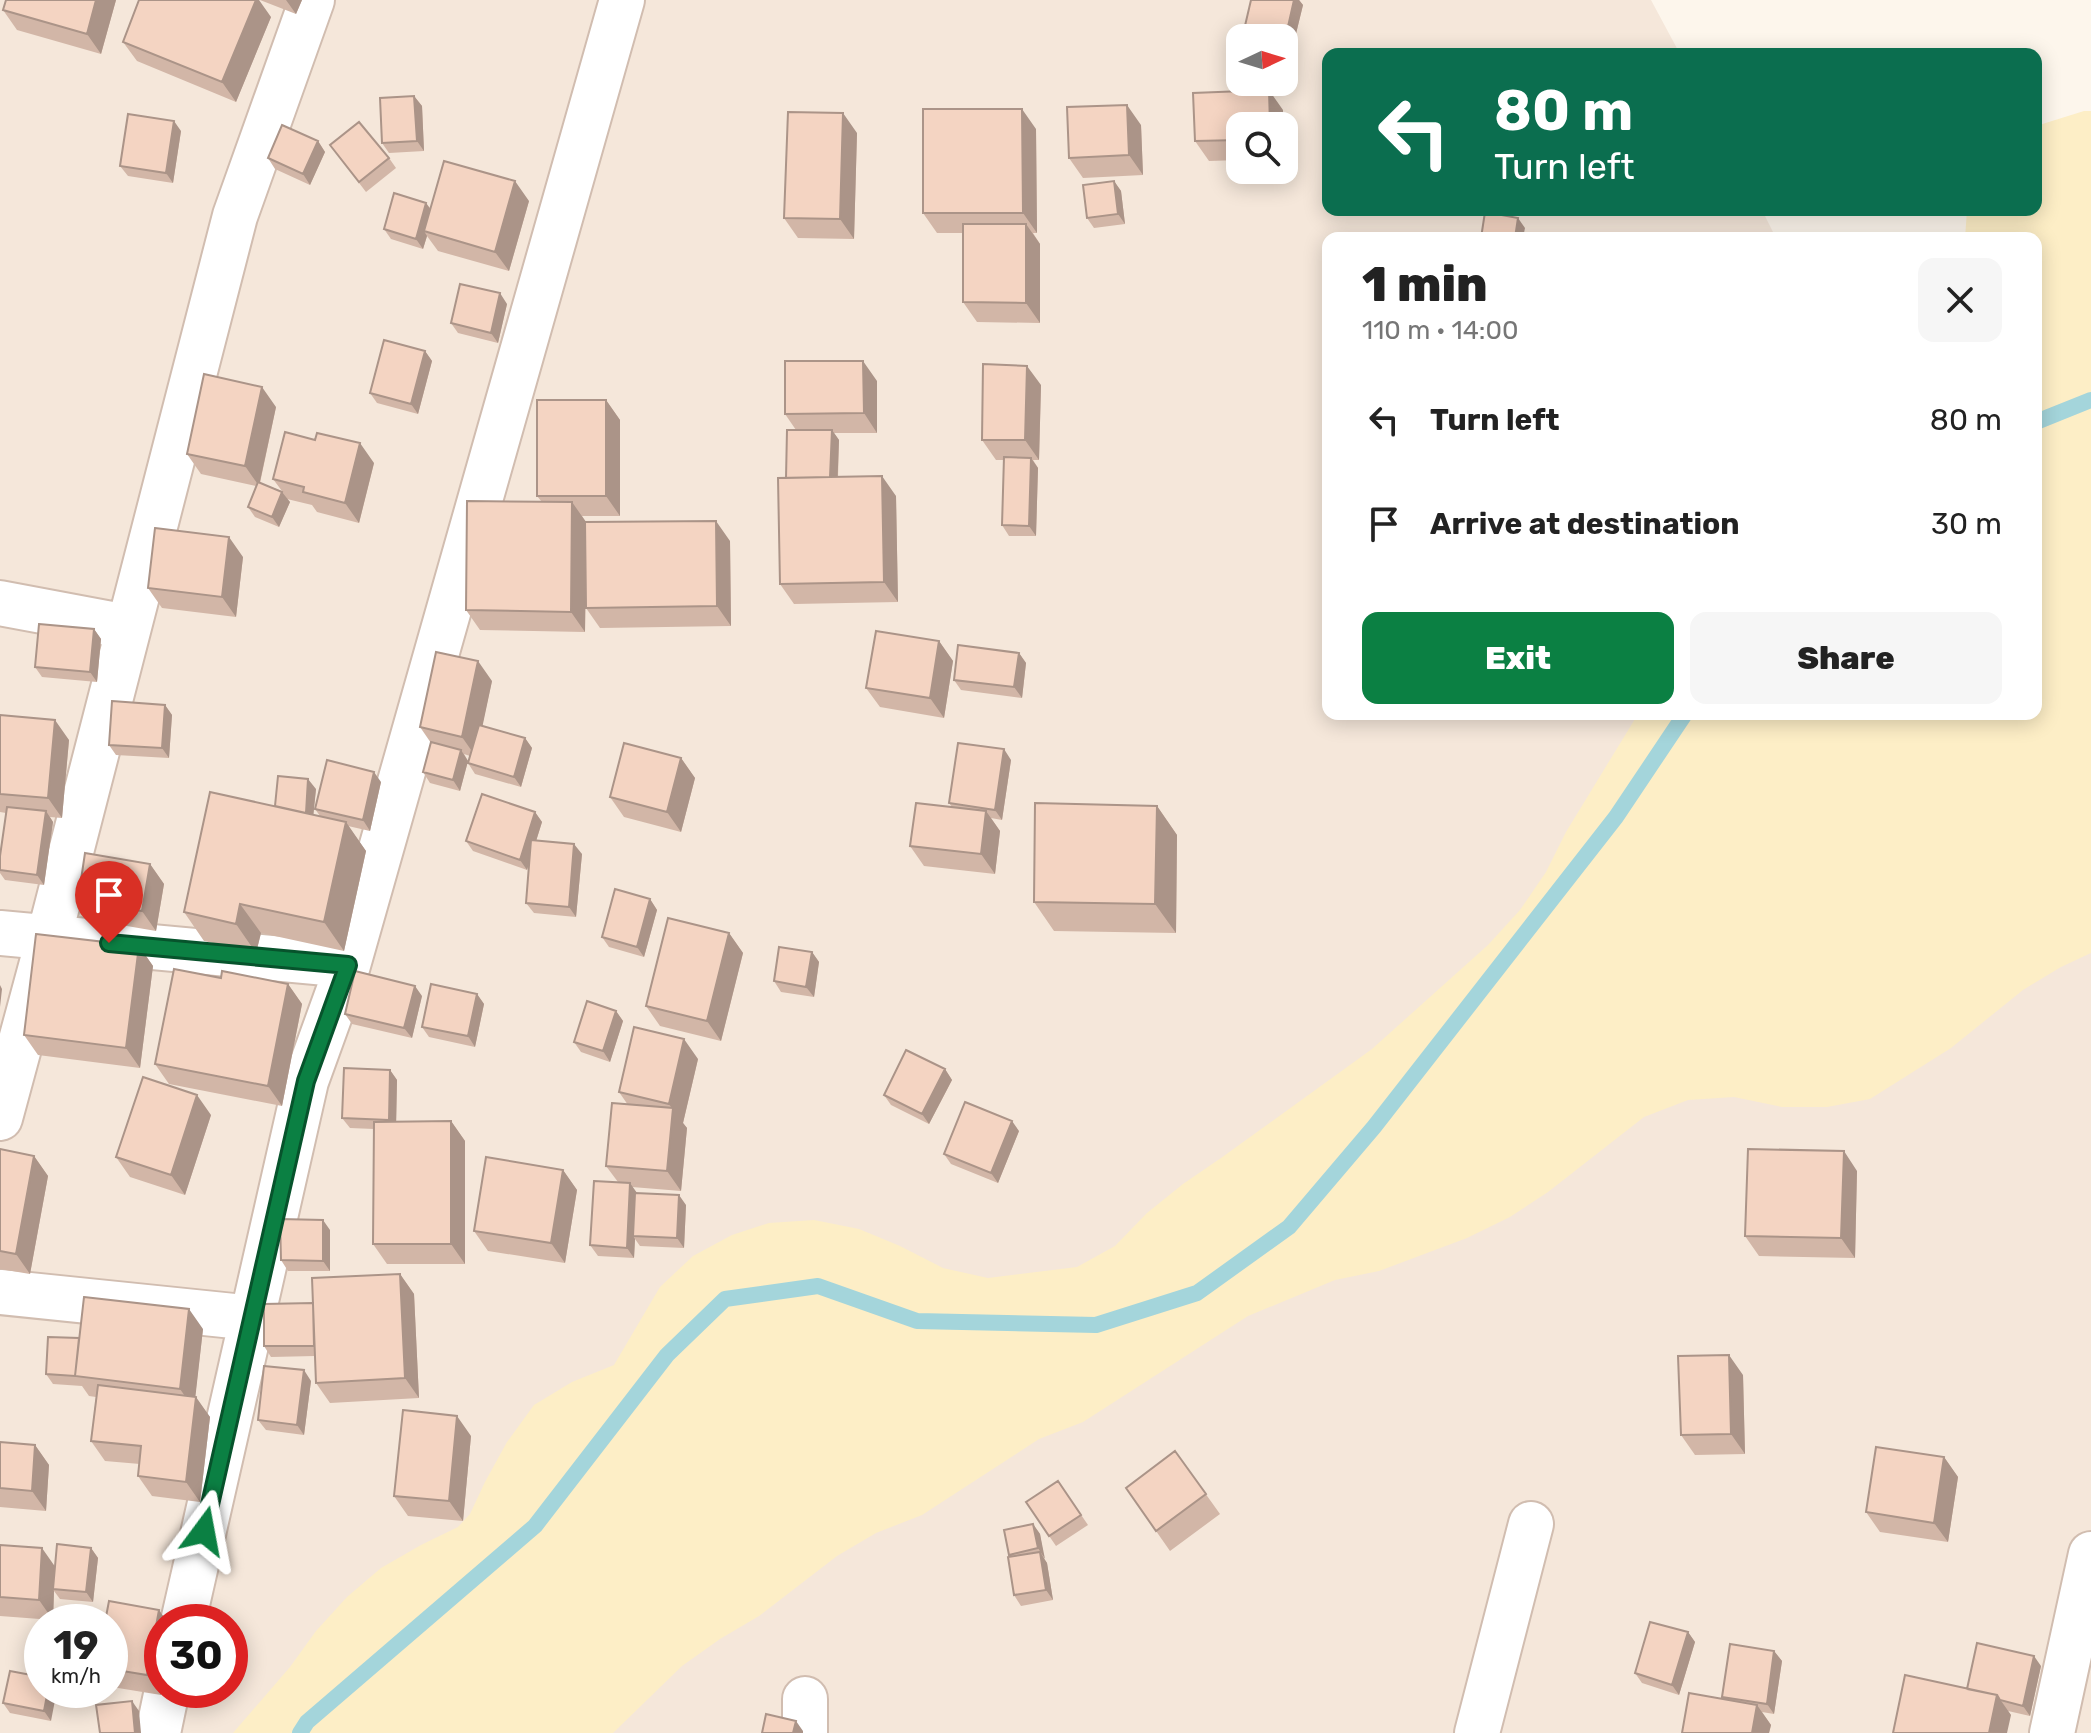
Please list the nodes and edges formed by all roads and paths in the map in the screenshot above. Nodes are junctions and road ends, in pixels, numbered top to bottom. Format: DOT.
graph roads {
  1 [pos="312,0"];
  2 [pos="622,0"];
  3 [pos="0,603"];
  4 [pos="128,627"];
  5 [pos="0,933"];
  6 [pos="49,937"];
  7 [pos="348,965"];
  8 [pos="0,1118"];
  9 [pos="0,1292"];
  10 [pos="253,1318"];
  11 [pos="1531,1524"];
  12 [pos="2091,1554"];
  13 [pos="187,1604"];
  14 [pos="163,1708"];
  15 [pos="158,1733"];
  16 [pos="1477,1733"];
  17 [pos="2052,1733"];
  1 -- 4 [label="street"];
  2 -- 7 [label="street"];
  3 -- 4 [label="street"];
  4 -- 6 [label="street"];
  5 -- 6 [label="street"];
  6 -- 7 [label="street"];
  6 -- 8 [label="street"];
  7 -- 10 [label="street"];
  9 -- 10 [label="street"];
  10 -- 13 [label="street"];
  11 -- 16 [label="street"];
  12 -- 17 [label="street"];
  14 -- 15 [label="street"];
}
